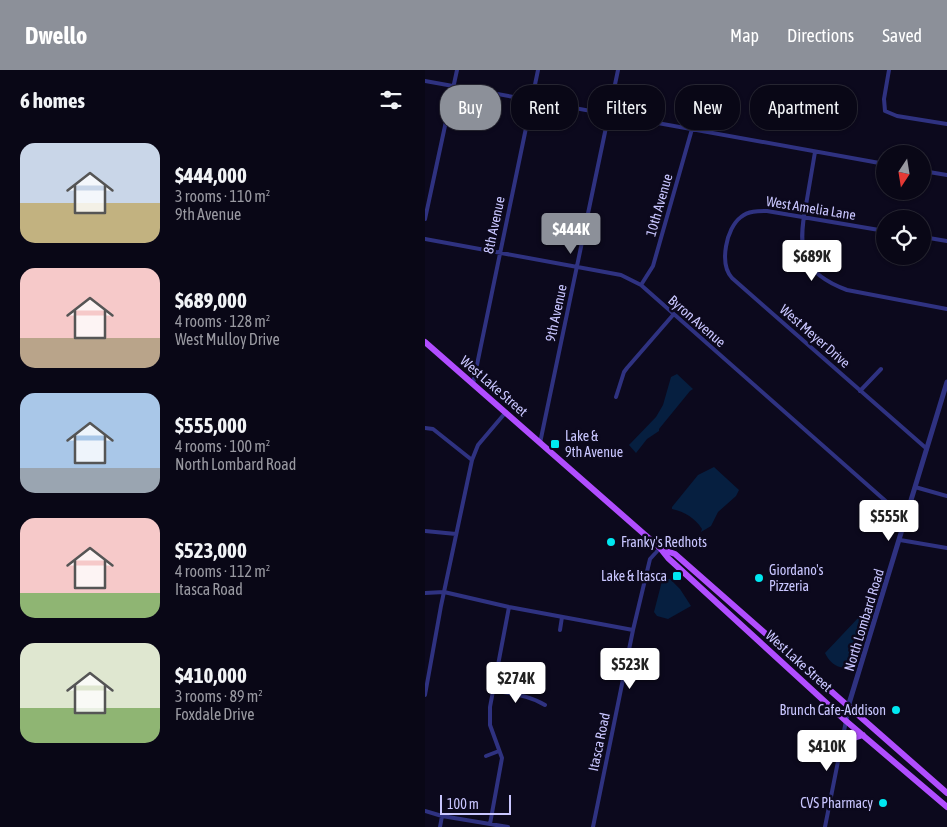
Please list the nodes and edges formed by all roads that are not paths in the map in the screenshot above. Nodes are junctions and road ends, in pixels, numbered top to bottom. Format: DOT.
graph roads {
  1 [pos="457,70"];
  2 [pos="538,70"];
  3 [pos="618,70"];
  4 [pos="889,70"];
  5 [pos="425,81"];
  6 [pos="448,85"];
  7 [pos="454,85"];
  8 [pos="534,85"];
  9 [pos="615,85"];
  10 [pos="947,124"];
  11 [pos="444,130"];
  12 [pos="525,130"];
  13 [pos="605,130"];
  14 [pos="692,130"];
  15 [pos="697,130"];
  16 [pos="815,152"];
  17 [pos="876,162"];
  18 [pos="931,172"];
  19 [pos="947,175"];
  20 [pos="803,217"];
  21 [pos="425,219"];
  22 [pos="876,229"];
  23 [pos="425,239"];
  24 [pos="931,239"];
  25 [pos="947,242"];
  26 [pos="499,253"];
  27 [pos="578,267"];
  28 [pos="731,278"];
  29 [pos="641,285"];
  30 [pos="947,309"];
  31 [pos="673,315"];
  32 [pos="425,342"];
  33 [pos="881,369"];
  34 [pos="947,382"];
  35 [pos="473,384"];
  36 [pos="860,391"];
  37 [pos="617,397"];
  38 [pos="505,412"];
  39 [pos="425,428"];
  40 [pos="540,443"];
  41 [pos="927,449"];
  42 [pos="472,460"];
  43 [pos="915,487"];
  44 [pos="947,496"];
  45 [pos="906,519"];
  46 [pos="425,530"];
  47 [pos="456,534"];
  48 [pos="900,540"];
  49 [pos="660,548"];
  50 [pos="947,548"];
  51 [pos="444,592"];
  52 [pos="425,593"];
  53 [pos="509,607"];
  54 [pos="562,617"];
  55 [pos="560,630"];
  56 [pos="633,630"];
  57 [pos="493,690"];
  58 [pos="425,695"];
  59 [pos="545,705"];
  60 [pos="848,707"];
  61 [pos="846,721"];
  62 [pos="863,735"];
  63 [pos="499,751"];
  64 [pos="840,753"];
  65 [pos="487,756"];
  66 [pos="947,793"];
  67 [pos="947,808"];
  68 [pos="425,810"];
  69 [pos="442,816"];
  70 [pos="490,824"];
  71 [pos="440,827"];
  72 [pos="508,827"];
  73 [pos="593,827"];
  74 [pos="825,827"];
  1 -- 7 [label="street"];
  2 -- 8 [label="street, 8th Avenue"];
  3 -- 9 [label="street, 9th Avenue"];
  4 -- 10 [label="street"];
  5 -- 6 [label="street"];
  11 -- 21 [label="street"];
  12 -- 26 [label="street, 8th Avenue"];
  13 -- 27 [label="street, 9th Avenue"];
  14 -- 29 [label="street, 10th Avenue"];
  15 -- 16 [label="street"];
  16 -- 17 [label="street"];
  16 -- 20 [label="street"];
  18 -- 19 [label="street"];
  20 -- 22 [label="street, West Amelia Lane"];
  20 -- 28 [label="street, West Amelia Lane"];
  20 -- 30 [label="street"];
  23 -- 26 [label="street, Byron Avenue"];
  24 -- 25 [label="street"];
  26 -- 27 [label="street, Byron Avenue"];
  26 -- 35 [label="street, 8th Avenue"];
  27 -- 29 [label="street, Byron Avenue"];
  27 -- 40 [label="street, 9th Avenue"];
  28 -- 36 [label="street, West Meyer Drive"];
  29 -- 31 [label="street, Byron Avenue"];
  31 -- 37 [label="street"];
  31 -- 45 [label="street, Byron Avenue"];
  32 -- 35 [label="main road, West Lake Street"];
  33 -- 36 [label="street"];
  34 -- 41 [label="street, North Lombard Road"];
  35 -- 38 [label="main road, West Lake Street"];
  36 -- 41 [label="street, West Meyer Drive"];
  38 -- 40 [label="main road, West Lake Street"];
  38 -- 42 [label="street"];
  39 -- 42 [label="street"];
  40 -- 49 [label="main road, West Lake Street"];
  41 -- 43 [label="street, North Lombard Road"];
  42 -- 47 [label="street"];
  43 -- 44 [label="street"];
  43 -- 45 [label="street, North Lombard Road"];
  45 -- 48 [label="street, North Lombard Road"];
  46 -- 47 [label="street"];
  47 -- 51 [label="street"];
  48 -- 50 [label="street"];
  48 -- 60 [label="street, North Lombard Road"];
  49 -- 56 [label="street, Itasca Road"];
  49 -- 60 [label="main road, West Lake Street"];
  49 -- 61 [label="main road, West Lake Street"];
  51 -- 52 [label="street"];
  51 -- 53 [label="street"];
  51 -- 58 [label="street"];
  53 -- 54 [label="street"];
  53 -- 57 [label="street"];
  54 -- 55 [label="street"];
  54 -- 56 [label="street"];
  56 -- 73 [label="street, Itasca Road"];
  57 -- 59 [label="street"];
  57 -- 63 [label="street"];
  60 -- 61 [label="street, North Lombard Road"];
  60 -- 66 [label="main road, West Lake Street"];
  61 -- 62 [label="main road, West Lake Street"];
  61 -- 64 [label="street"];
  62 -- 64 [label="main road"];
  62 -- 67 [label="main road, West Lake Street"];
  63 -- 65 [label="street"];
  63 -- 70 [label="street"];
  64 -- 74 [label="street"];
  68 -- 69 [label="street"];
  69 -- 70 [label="street"];
  69 -- 71 [label="street"];
  70 -- 72 [label="street"];
}
